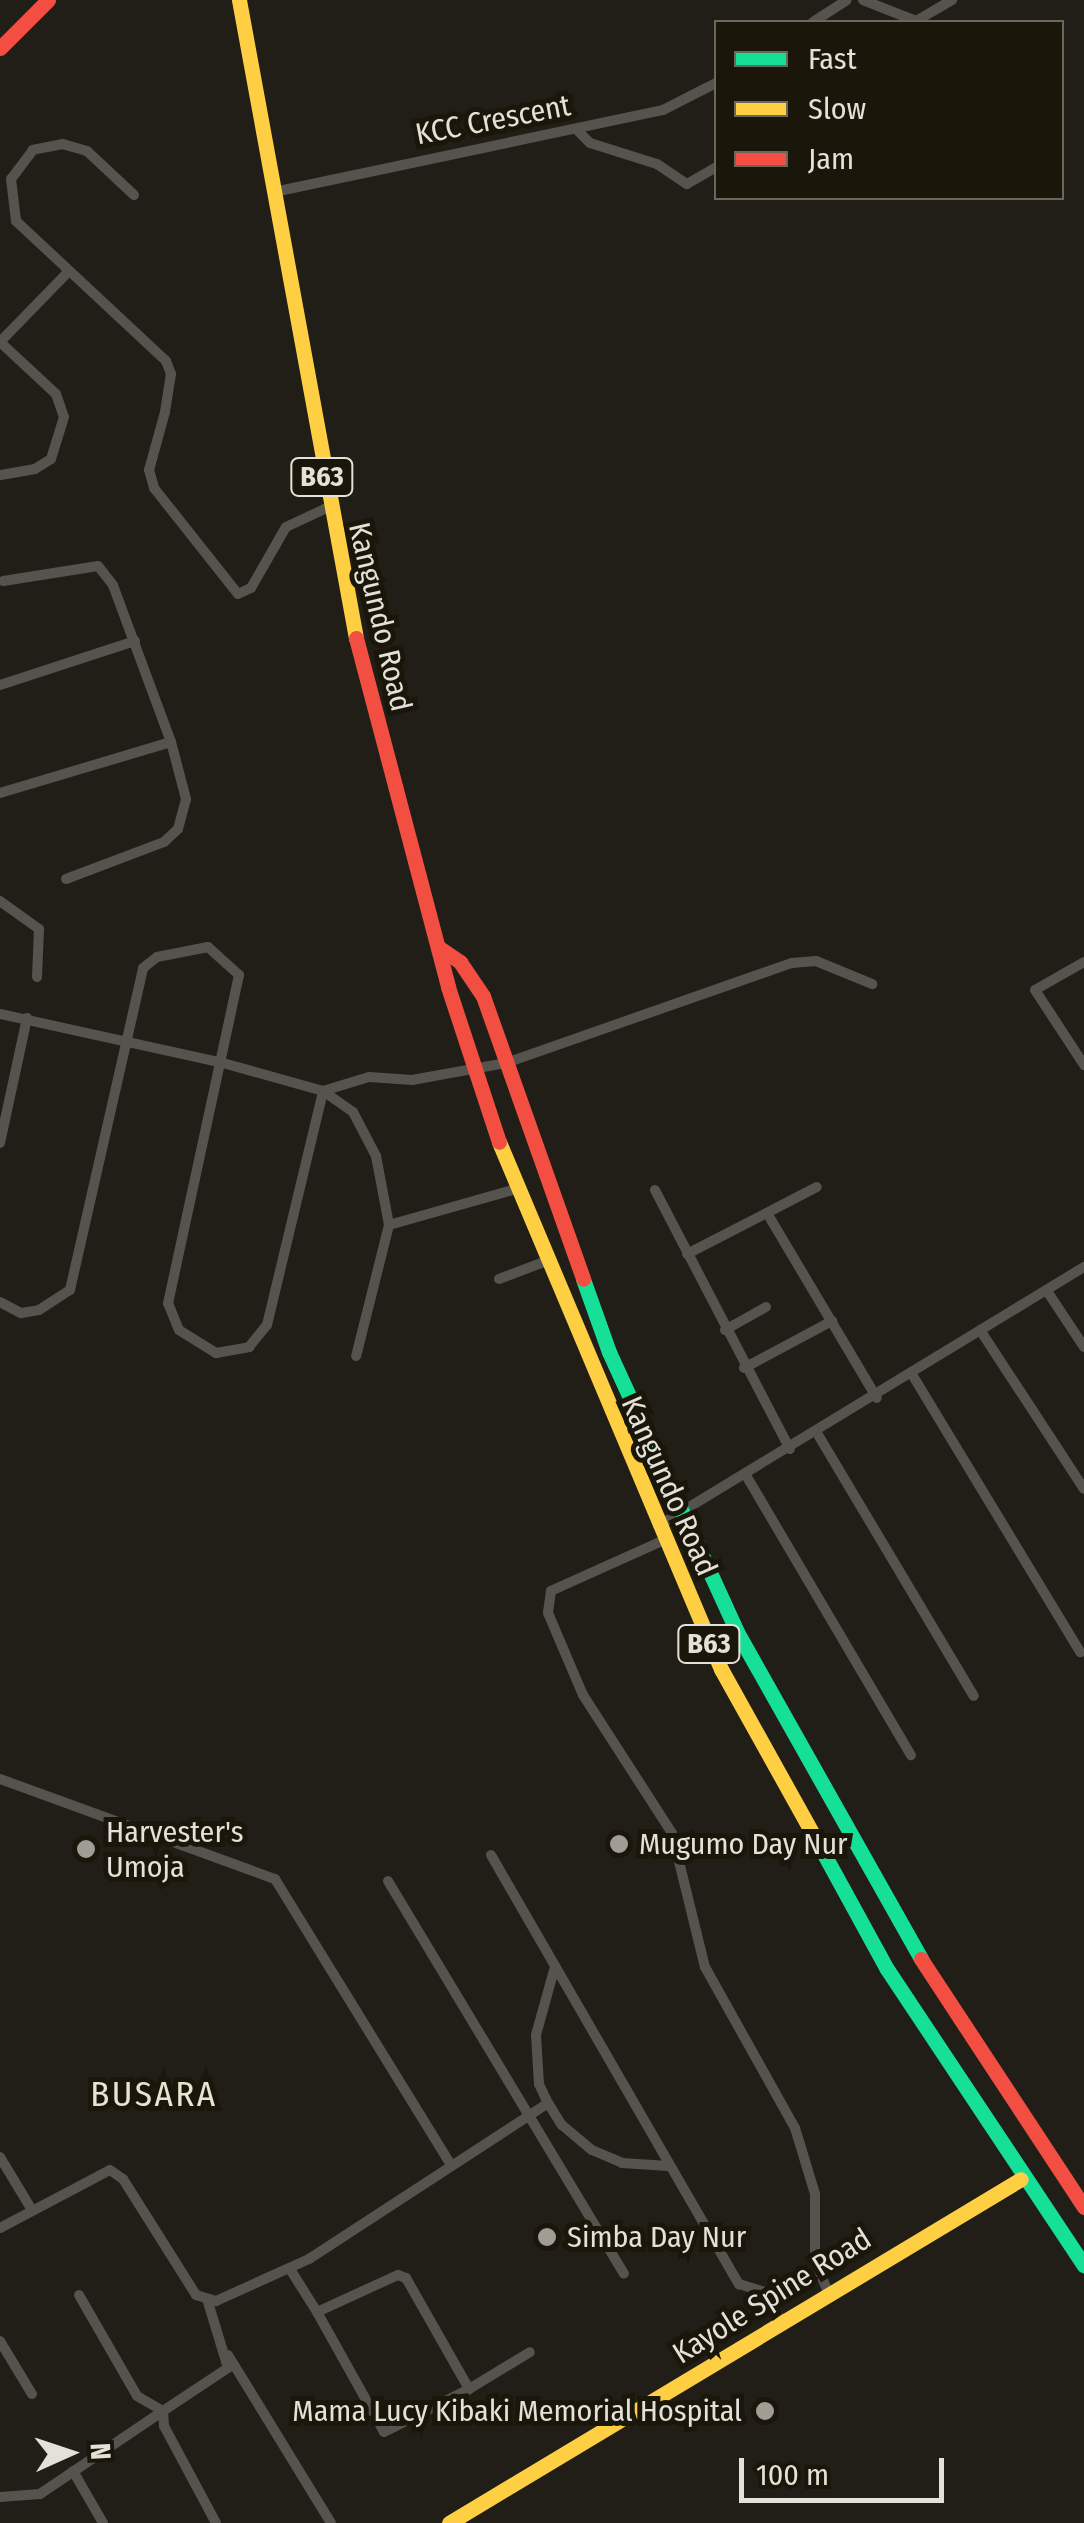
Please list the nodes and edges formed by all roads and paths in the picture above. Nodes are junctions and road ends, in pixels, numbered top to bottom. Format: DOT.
graph roads {
  1 [pos="48,0"];
  2 [pos="238,0"];
  3 [pos="847,0"];
  4 [pos="863,0"];
  5 [pos="952,0"];
  6 [pos="816,20"];
  7 [pos="910,20"];
  8 [pos="918,20"];
  9 [pos="0,48"];
  10 [pos="714,84"];
  11 [pos="577,130"];
  12 [pos="714,168"];
  13 [pos="274,192"];
  14 [pos="134,196"];
  15 [pos="69,270"];
  16 [pos="0,342"];
  17 [pos="0,475"];
  18 [pos="327,508"];
  19 [pos="2,581"];
  20 [pos="136,641"];
  21 [pos="0,686"];
  22 [pos="171,742"];
  23 [pos="0,793"];
  24 [pos="66,878"];
  25 [pos="0,901"];
  26 [pos="438,947"];
  27 [pos="1084,962"];
  28 [pos="38,977"];
  29 [pos="872,984"];
  30 [pos="0,1014"];
  31 [pos="27,1018"];
  32 [pos="128,1040"];
  33 [pos="223,1063"];
  34 [pos="506,1063"];
  35 [pos="1084,1065"];
  36 [pos="474,1070"];
  37 [pos="323,1091"];
  38 [pos="0,1143"];
  39 [pos="817,1187"];
  40 [pos="514,1189"];
  41 [pos="654,1190"];
  42 [pos="767,1212"];
  43 [pos="388,1225"];
  44 [pos="687,1254"];
  45 [pos="544,1262"];
  46 [pos="1084,1267"];
  47 [pos="499,1279"];
  48 [pos="1047,1291"];
  49 [pos="0,1302"];
  50 [pos="766,1307"];
  51 [pos="832,1322"];
  52 [pos="725,1330"];
  53 [pos="982,1333"];
  54 [pos="1084,1347"];
  55 [pos="356,1356"];
  56 [pos="744,1368"];
  57 [pos="913,1376"];
  58 [pos="877,1398"];
  59 [pos="817,1433"];
  60 [pos="790,1449"];
  61 [pos="747,1476"];
  62 [pos="1084,1489"];
  63 [pos="681,1516"];
  64 [pos="659,1534"];
  65 [pos="1080,1652"];
  66 [pos="974,1696"];
  67 [pos="911,1755"];
  68 [pos="0,1779"];
  69 [pos="491,1855"];
  70 [pos="388,1881"];
  71 [pos="554,1970"];
  72 [pos="548,2103"];
  73 [pos="531,2116"];
  74 [pos="0,2157"];
  75 [pos="450,2163"];
  76 [pos="668,2166"];
  77 [pos="1021,2179"];
  78 [pos="1084,2207"];
  79 [pos="32,2210"];
  80 [pos="0,2228"];
  81 [pos="1084,2266"];
  82 [pos="290,2268"];
  83 [pos="624,2274"];
  84 [pos="828,2293"];
  85 [pos="78,2296"];
  86 [pos="208,2302"];
  87 [pos="317,2312"];
  88 [pos="782,2322"];
  89 [pos="0,2340"];
  90 [pos="530,2352"];
  91 [pos="228,2354"];
  92 [pos="469,2390"];
  93 [pos="32,2394"];
  94 [pos="162,2410"];
  95 [pos="73,2472"];
  96 [pos="0,2498"];
  97 [pos="16,2500"];
  98 [pos="0,2512"];
  99 [pos="103,2523"];
  100 [pos="216,2523"];
  101 [pos="331,2523"];
  102 [pos="449,2523"];
  1 -- 9 [label="main road"];
  2 -- 13 [label="main road, Kangundo Road / B63"];
  3 -- 6 [label="street"];
  4 -- 7 [label="street"];
  5 -- 8 [label="street"];
  10 -- 11 [label="street, KCC Crescent"];
  11 -- 12 [label="street"];
  11 -- 13 [label="street, KCC Crescent"];
  13 -- 18 [label="main road, Kangundo Road / B63"];
  14 -- 15 [label="street"];
  15 -- 16 [label="street"];
  15 -- 18 [label="street"];
  16 -- 17 [label="street"];
  18 -- 26 [label="main road, Kangundo Road / B63"];
  19 -- 20 [label="street"];
  20 -- 21 [label="street"];
  20 -- 22 [label="street"];
  22 -- 23 [label="street"];
  22 -- 24 [label="street"];
  25 -- 28 [label="street"];
  26 -- 34 [label="main road, Kangundo Road / B63"];
  26 -- 36 [label="main road, Kangundo Road / B63"];
  27 -- 35 [label="street"];
  29 -- 34 [label="street"];
  30 -- 31 [label="street"];
  31 -- 32 [label="street"];
  31 -- 38 [label="street"];
  32 -- 33 [label="street"];
  32 -- 33 [label="street"];
  32 -- 49 [label="street"];
  33 -- 37 [label="street"];
  33 -- 37 [label="street"];
  34 -- 36 [label="street"];
  34 -- 63 [label="main road, Kangundo Road / B63"];
  36 -- 37 [label="street"];
  36 -- 40 [label="main road, Kangundo Road / B63"];
  37 -- 43 [label="street"];
  39 -- 42 [label="street"];
  40 -- 43 [label="street"];
  40 -- 45 [label="main road, Kangundo Road / B63"];
  41 -- 44 [label="street"];
  42 -- 44 [label="street"];
  42 -- 51 [label="street"];
  43 -- 55 [label="street"];
  44 -- 52 [label="street"];
  45 -- 47 [label="street"];
  45 -- 64 [label="main road, Kangundo Road / B63"];
  46 -- 48 [label="street"];
  48 -- 53 [label="street"];
  48 -- 54 [label="street"];
  50 -- 52 [label="street"];
  51 -- 56 [label="street"];
  51 -- 58 [label="street"];
  52 -- 56 [label="street"];
  53 -- 57 [label="street"];
  53 -- 62 [label="street"];
  56 -- 60 [label="street"];
  57 -- 58 [label="street"];
  57 -- 65 [label="street"];
  58 -- 59 [label="street"];
  59 -- 60 [label="street"];
  59 -- 66 [label="street"];
  60 -- 61 [label="street"];
  61 -- 63 [label="street"];
  61 -- 67 [label="street"];
  63 -- 64 [label="street"];
  63 -- 78 [label="main road, Kangundo Road / B63"];
  64 -- 77 [label="main road, Kangundo Road / B63"];
  64 -- 84 [label="street"];
  68 -- 75 [label="street"];
  69 -- 71 [label="street"];
  70 -- 73 [label="street"];
  71 -- 72 [label="street"];
  71 -- 76 [label="street"];
  72 -- 73 [label="street"];
  72 -- 76 [label="street"];
  73 -- 75 [label="street"];
  73 -- 83 [label="street"];
  74 -- 79 [label="street"];
  75 -- 82 [label="street"];
  76 -- 88 [label="street"];
  77 -- 81 [label="main road, Kangundo Road / B63"];
  77 -- 84 [label="main road, Kayole Spine Road"];
  79 -- 80 [label="street"];
  79 -- 86 [label="street"];
  82 -- 86 [label="street"];
  82 -- 87 [label="street"];
  84 -- 88 [label="main road, Kayole Spine Road"];
  85 -- 94 [label="street"];
  86 -- 91 [label="street"];
  87 -- 92 [label="street"];
  87 -- 92 [label="street"];
  88 -- 102 [label="main road, Kayole Spine Road"];
  89 -- 93 [label="street"];
  90 -- 92 [label="street"];
  91 -- 94 [label="street"];
  91 -- 101 [label="street"];
  94 -- 95 [label="street"];
  94 -- 100 [label="street"];
  95 -- 97 [label="street"];
  95 -- 99 [label="street"];
  96 -- 97 [label="street"];
  97 -- 98 [label="street"];
}
